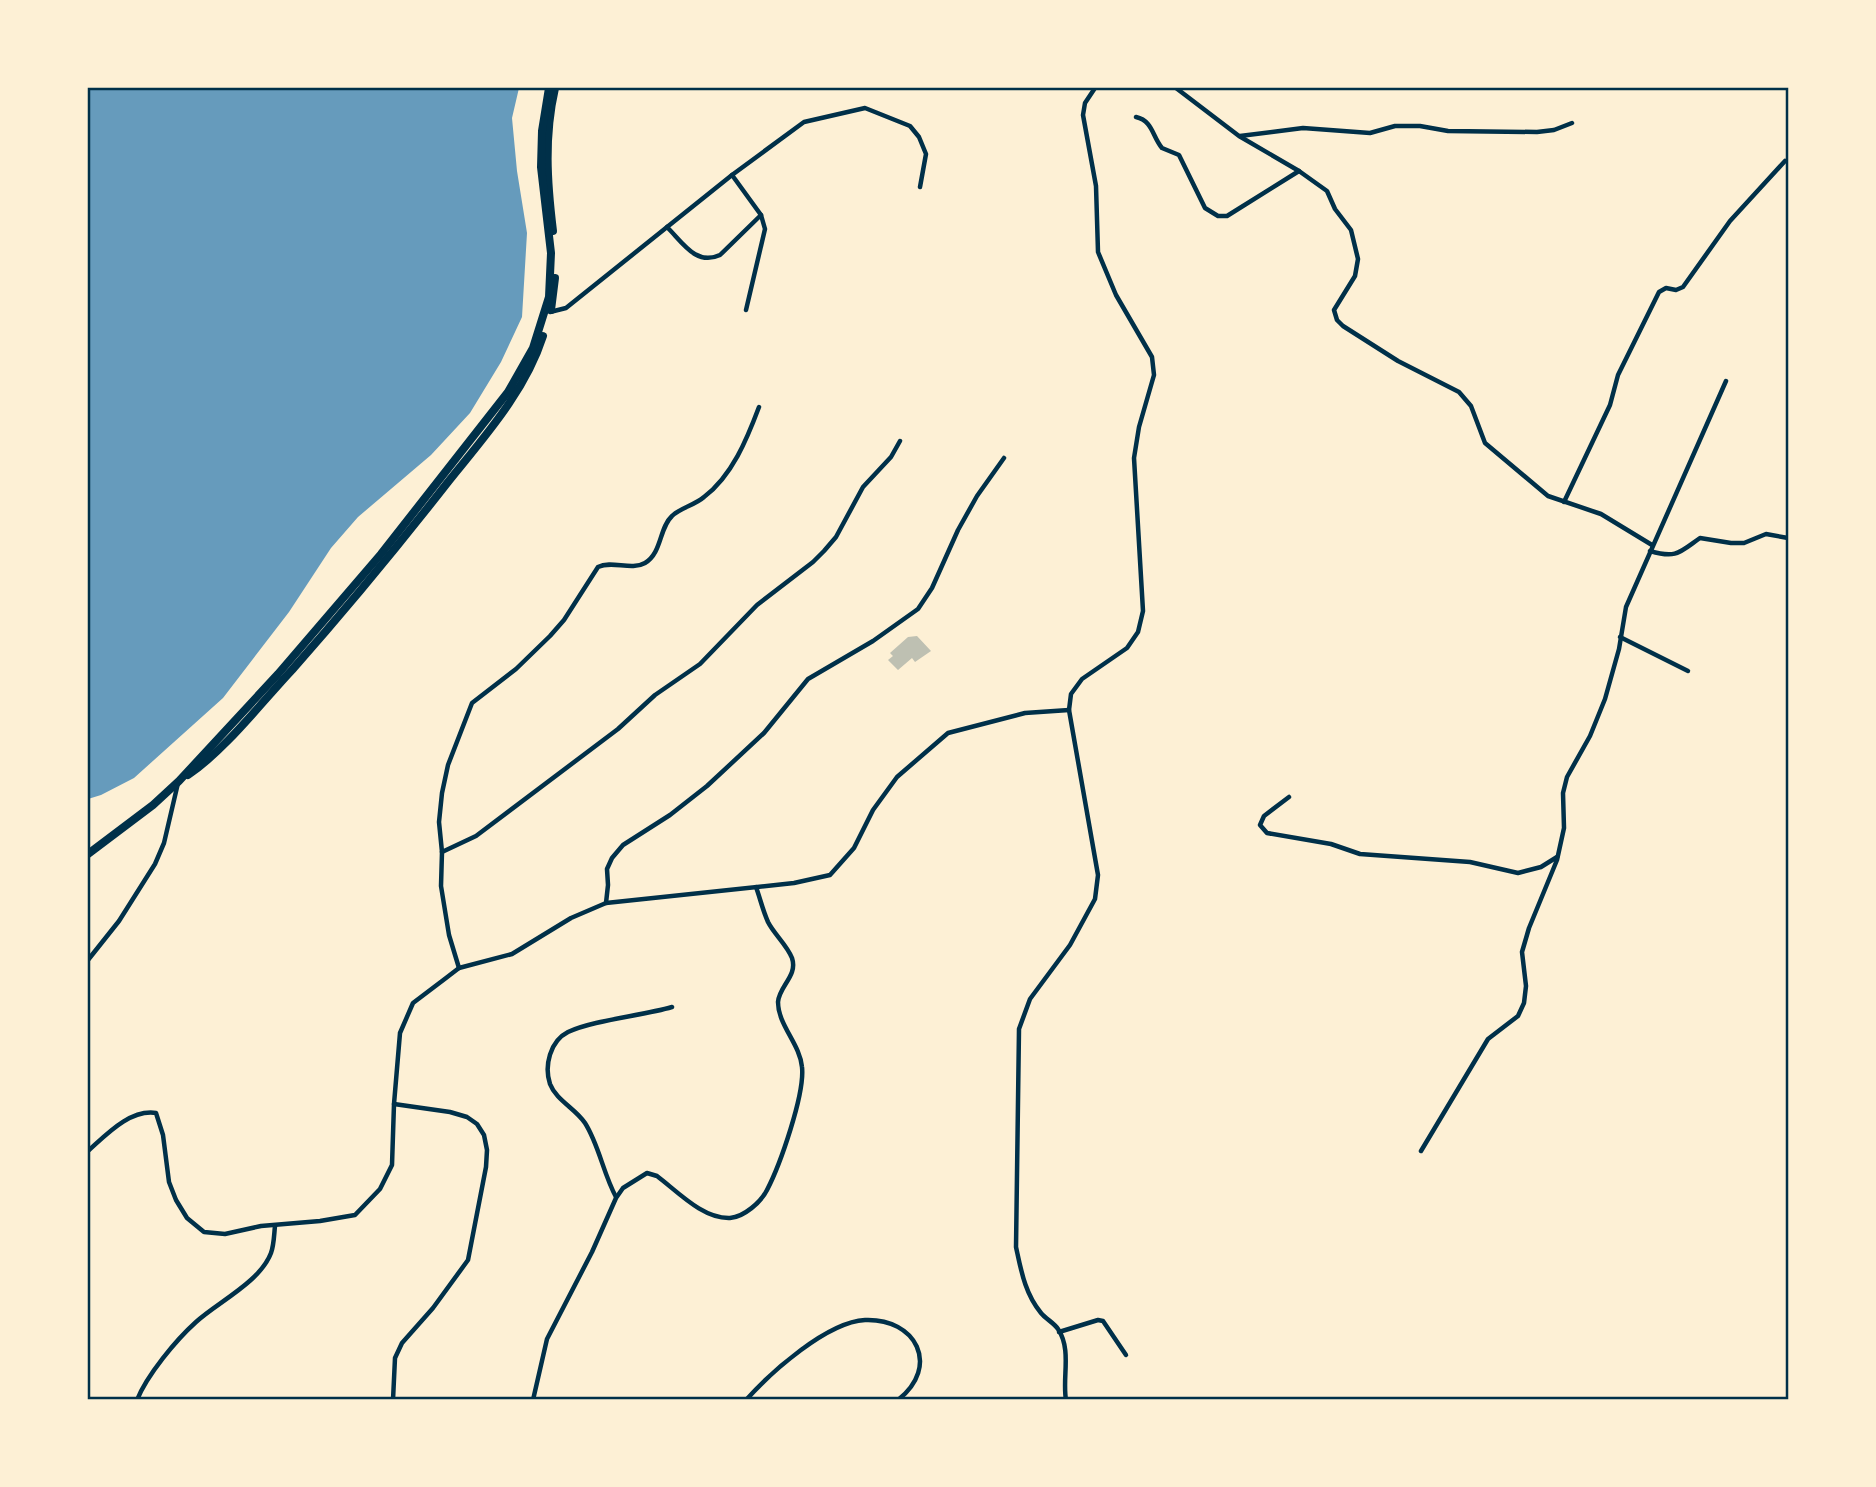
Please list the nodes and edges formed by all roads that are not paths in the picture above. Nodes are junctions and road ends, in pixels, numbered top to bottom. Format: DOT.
graph roads {
  1 [pos="548,88"];
  2 [pos="555,88"];
  3 [pos="1096,88"];
  4 [pos="1176,88"];
  5 [pos="1136,117"];
  6 [pos="1572,123"];
  7 [pos="1240,136"];
  8 [pos="1785,161"];
  9 [pos="1299,171"];
  10 [pos="732,175"];
  11 [pos="920,187"];
  12 [pos="761,215"];
  13 [pos="667,227"];
  14 [pos="746,310"];
  15 [pos="548,312"];
  16 [pos="1726,381"];
  17 [pos="759,407"];
  18 [pos="901,441"];
  19 [pos="1004,458"];
  20 [pos="1564,502"];
  21 [pos="1788,538"];
  22 [pos="1651,548"];
  23 [pos="1620,637"];
  24 [pos="1688,671"];
  25 [pos="1069,710"];
  26 [pos="179,781"];
  27 [pos="1289,797"];
  28 [pos="442,852"];
  29 [pos="88,854"];
  30 [pos="1557,857"];
  31 [pos="756,887"];
  32 [pos="606,903"];
  33 [pos="88,960"];
  34 [pos="459,968"];
  35 [pos="672,1007"];
  36 [pos="394,1104"];
  37 [pos="88,1150"];
  38 [pos="1422,1151"];
  39 [pos="616,1198"];
  40 [pos="275,1226"];
  41 [pos="1059,1332"];
  42 [pos="1126,1355"];
  43 [pos="137,1399"];
  44 [pos="393,1399"];
  45 [pos="533,1399"];
  46 [pos="746,1399"];
  47 [pos="898,1399"];
  48 [pos="1066,1399"];
  1 -- 15 [label="main road"];
  2 -- 15 [label="main road"];
  3 -- 25 [label="street"];
  4 -- 7 [label="street"];
  5 -- 9 [label="street"];
  6 -- 7 [label="street"];
  7 -- 9 [label="street"];
  8 -- 20 [label="street"];
  9 -- 20 [label="street"];
  10 -- 11 [label="street"];
  10 -- 12 [label="street"];
  10 -- 13 [label="street"];
  12 -- 13 [label="street"];
  12 -- 14 [label="street"];
  13 -- 15 [label="street"];
  15 -- 26 [label="main road"];
  16 -- 22 [label="street"];
  17 -- 28 [label="street"];
  18 -- 28 [label="street"];
  19 -- 32 [label="street"];
  20 -- 22 [label="street"];
  21 -- 22 [label="street"];
  22 -- 23 [label="street"];
  23 -- 24 [label="street"];
  23 -- 30 [label="street"];
  25 -- 31 [label="street"];
  25 -- 41 [label="street"];
  26 -- 29 [label="main road"];
  26 -- 33 [label="street"];
  27 -- 30 [label="street"];
  28 -- 34 [label="street"];
  30 -- 38 [label="street"];
  31 -- 32 [label="street"];
  31 -- 39 [label="street"];
  32 -- 34 [label="street"];
  34 -- 36 [label="street"];
  35 -- 39 [label="street"];
  36 -- 40 [label="street"];
  36 -- 44 [label="street"];
  37 -- 40 [label="street"];
  39 -- 45 [label="street"];
  40 -- 43 [label="street"];
  41 -- 42 [label="street"];
  41 -- 48 [label="street"];
  46 -- 47 [label="street"];
}
